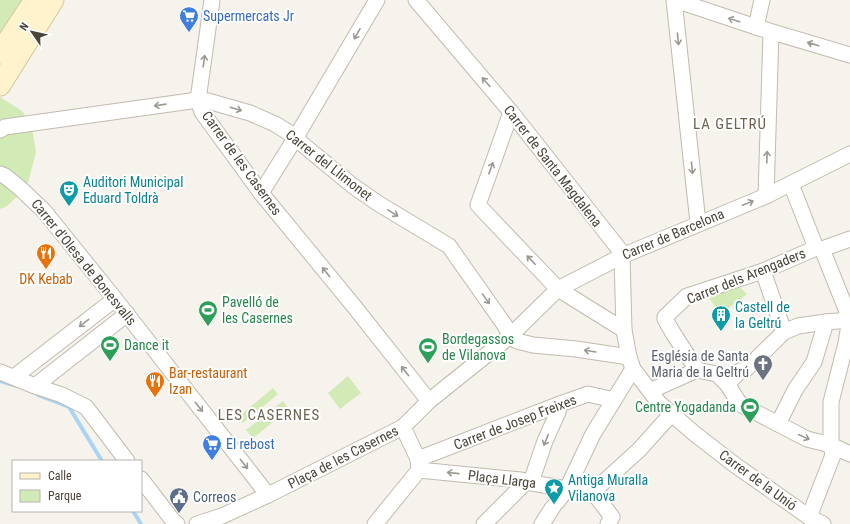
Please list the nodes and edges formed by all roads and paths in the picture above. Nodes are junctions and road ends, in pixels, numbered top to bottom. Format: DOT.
graph roads {
  1 [pos="35,0"];
  2 [pos="53,0"];
  3 [pos="212,0"];
  4 [pos="377,0"];
  5 [pos="416,0"];
  6 [pos="675,0"];
  7 [pos="762,0"];
  8 [pos="756,27"];
  9 [pos="771,32"];
  10 [pos="0,53"];
  11 [pos="850,55"];
  12 [pos="0,85"];
  13 [pos="198,100"];
  14 [pos="511,112"];
  15 [pos="0,130"];
  16 [pos="296,137"];
  17 [pos="850,154"];
  18 [pos="0,174"];
  19 [pos="791,184"];
  20 [pos="261,193"];
  21 [pos="766,196"];
  22 [pos="698,223"];
  23 [pos="850,239"];
  24 [pos="819,249"];
  25 [pos="622,256"];
  26 [pos="763,271"];
  27 [pos="558,289"];
  28 [pos="115,299"];
  29 [pos="127,314"];
  30 [pos="850,320"];
  31 [pos="826,322"];
  32 [pos="624,330"];
  33 [pos="784,332"];
  34 [pos="510,336"];
  35 [pos="631,363"];
  36 [pos="700,370"];
  37 [pos="0,372"];
  38 [pos="14,377"];
  39 [pos="726,384"];
  40 [pos="35,386"];
  41 [pos="650,391"];
  42 [pos="614,400"];
  43 [pos="429,401"];
  44 [pos="560,404"];
  45 [pos="666,420"];
  46 [pos="778,424"];
  47 [pos="403,427"];
  48 [pos="850,443"];
  49 [pos="831,445"];
  50 [pos="850,454"];
  51 [pos="126,460"];
  52 [pos="419,464"];
  53 [pos="142,480"];
  54 [pos="528,482"];
  55 [pos="567,489"];
  56 [pos="268,495"];
  57 [pos="596,496"];
  58 [pos="809,518"];
  59 [pos="177,524"];
  60 [pos="197,524"];
  61 [pos="375,524"];
  62 [pos="484,524"];
  63 [pos="542,524"];
  64 [pos="608,524"];
  65 [pos="823,524"];
  1 -- 10 [label="street"];
  2 -- 12 [label="street"];
  13 -- 3 [label="street, Carrer de les Casernes, one-way"];
  4 -- 16 [label="street, one-way"];
  14 -- 5 [label="street, Carrer de Santa Magdalena, one-way"];
  8 -- 6 [label="street, one-way"];
  6 -- 22 [label="street, one-way"];
  7 -- 8 [label="street"];
  8 -- 9 [label="street"];
  11 -- 9 [label="street, one-way"];
  21 -- 9 [label="street, one-way"];
  13 -- 15 [label="street, Carrer del Llimonet, one-way"];
  13 -- 16 [label="street, Carrer del Llimonet, one-way"];
  13 -- 20 [label="street, Carrer de les Casernes"];
  14 -- 25 [label="street, Carrer de Santa Magdalena"];
  27 -- 14 [label="street, one-way"];
  16 -- 20 [label="street"];
  16 -- 34 [label="street, Carrer del Llimonet, one-way"];
  17 -- 19 [label="street, Carrer de Barcelona"];
  18 -- 28 [label="street, Carrer d'Olesa de Bonesvalls"];
  19 -- 21 [label="street, Carrer de Barcelona"];
  19 -- 24 [label="street"];
  43 -- 20 [label="street, Carrer de les Casernes, one-way"];
  22 -- 21 [label="street, Carrer de Barcelona, one-way"];
  22 -- 25 [label="street, Carrer de Barcelona"];
  23 -- 24 [label="street, Carrer dels Arengaders"];
  24 -- 26 [label="street, Carrer dels Arengaders"];
  24 -- 30 [label="street"];
  25 -- 27 [label="street, Carrer de Barcelona"];
  25 -- 32 [label="street"];
  26 -- 33 [label="street"];
  26 -- 36 [label="street, Carrer dels Arengaders"];
  27 -- 32 [label="street"];
  27 -- 34 [label="street, Carrer de Barcelona"];
  28 -- 29 [label="street, Carrer d'Olesa de Bonesvalls"];
  28 -- 38 [label="street, one-way"];
  29 -- 40 [label="street"];
  29 -- 56 [label="street, Carrer d'Olesa de Bonesvalls, one-way"];
  30 -- 31 [label="street"];
  30 -- 49 [label="street"];
  31 -- 33 [label="street"];
  31 -- 46 [label="street"];
  32 -- 35 [label="street"];
  33 -- 39 [label="street"];
  35 -- 34 [label="street, one-way"];
  34 -- 43 [label="street, Plaça de les Casernes"];
  35 -- 41 [label="street, Carrer de la Unió"];
  35 -- 42 [label="street"];
  36 -- 39 [label="street"];
  36 -- 41 [label="street"];
  37 -- 38 [label="street"];
  38 -- 40 [label="street"];
  39 -- 46 [label="street"];
  40 -- 51 [label="street"];
  41 -- 58 [label="street, Carrer de la Unió"];
  42 -- 44 [label="street, Carrer de Josep Freixes"];
  42 -- 55 [label="street"];
  43 -- 47 [label="street, Plaça de les Casernes"];
  44 -- 52 [label="street, Carrer de Josep Freixes"];
  44 -- 54 [label="street, one-way"];
  45 -- 57 [label="street"];
  46 -- 49 [label="street, one-way"];
  47 -- 52 [label="street"];
  47 -- 56 [label="street, Plaça de les Casernes"];
  48 -- 49 [label="street"];
  49 -- 50 [label="street"];
  49 -- 58 [label="street"];
  54 -- 52 [label="street, Plaça Llarga, one-way"];
  52 -- 61 [label="street"];
  53 -- 59 [label="street"];
  54 -- 55 [label="street, Plaça Llarga"];
  54 -- 62 [label="street"];
  55 -- 57 [label="street, Plaça Llarga"];
  55 -- 63 [label="street"];
  56 -- 60 [label="street, Plaça de les Casernes"];
  57 -- 64 [label="street"];
  58 -- 65 [label="street, Carrer de la Unió"];
}
